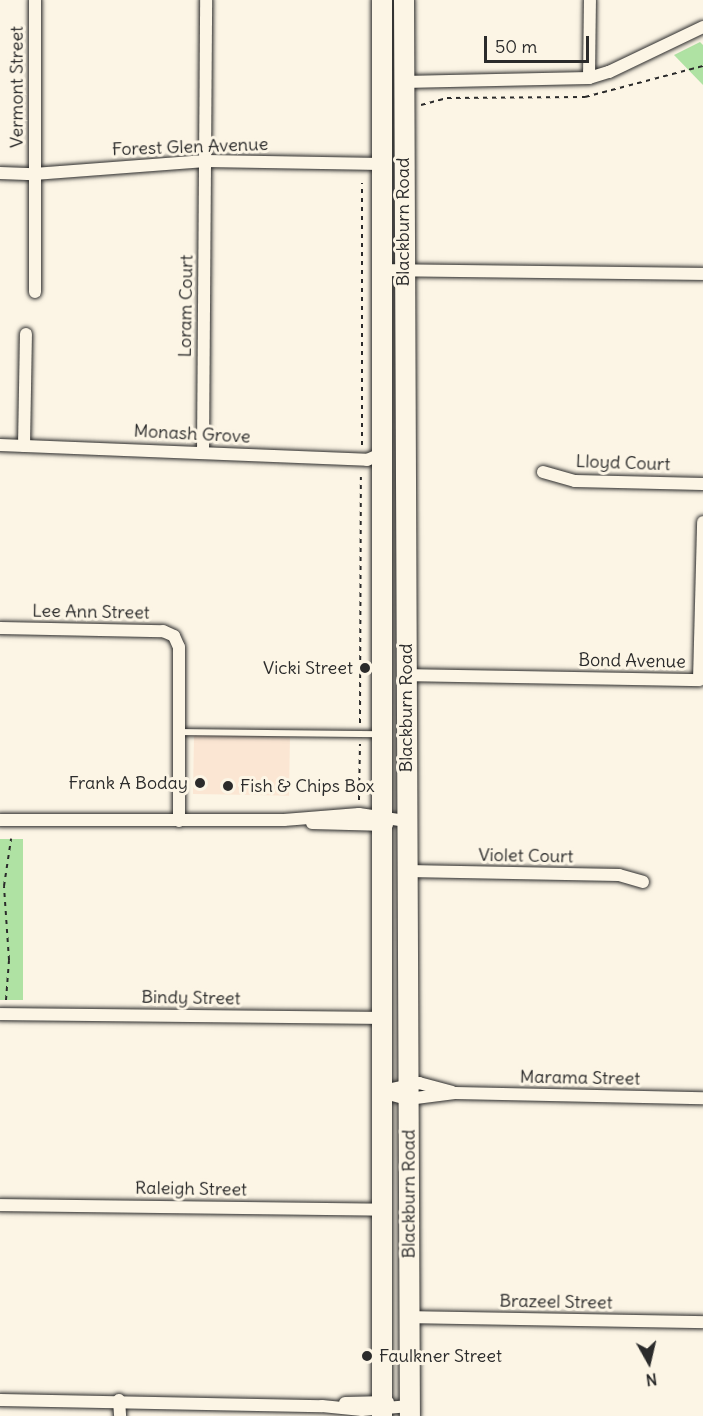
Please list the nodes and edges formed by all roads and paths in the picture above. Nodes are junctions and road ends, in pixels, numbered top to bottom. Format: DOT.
graph roads {
  1 [pos="35,0"];
  2 [pos="206,0"];
  3 [pos="382,0"];
  4 [pos="404,0"];
  5 [pos="590,0"];
  6 [pos="703,27"];
  7 [pos="589,78"];
  8 [pos="403,82"];
  9 [pos="206,161"];
  10 [pos="381,164"];
  11 [pos="0,173"];
  12 [pos="34,174"];
  13 [pos="362,183"];
  14 [pos="382,270"];
  15 [pos="403,270"];
  16 [pos="703,274"];
  17 [pos="35,292"];
  18 [pos="26,334"];
  19 [pos="0,445"];
  20 [pos="362,445"];
  21 [pos="24,446"];
  22 [pos="203,451"];
  23 [pos="381,454"];
  24 [pos="543,472"];
  25 [pos="362,477"];
  26 [pos="703,484"];
  27 [pos="703,522"];
  28 [pos="0,628"];
  29 [pos="406,675"];
  30 [pos="179,732"];
  31 [pos="360,734"];
  32 [pos="380,734"];
  33 [pos="359,800"];
  34 [pos="0,820"];
  35 [pos="380,820"];
  36 [pos="179,821"];
  37 [pos="406,821"];
  38 [pos="11,839"];
  39 [pos="407,872"];
  40 [pos="644,882"];
  41 [pos="6,1000"];
  42 [pos="0,1014"];
  43 [pos="381,1018"];
  44 [pos="408,1091"];
  45 [pos="381,1092"];
  46 [pos="703,1098"];
  47 [pos="0,1205"];
  48 [pos="382,1210"];
  49 [pos="409,1317"];
  50 [pos="703,1322"];
  51 [pos="0,1400"];
  52 [pos="119,1401"];
  53 [pos="382,1409"];
  54 [pos="410,1411"];
  55 [pos="120,1416"];
  1 -- 12 [label="street, Vermont Street"];
  2 -- 9 [label="street, Loram Court"];
  3 -- 10 [label="main road, Blackburn Road"];
  4 -- 8 [label="main road, Blackburn Road"];
  5 -- 7 [label="street"];
  6 -- 7 [label="street"];
  7 -- 8 [label="street"];
  8 -- 15 [label="main road, Blackburn Road"];
  9 -- 10 [label="street, Forest Glen Avenue"];
  9 -- 12 [label="street, Forest Glen Avenue"];
  9 -- 22 [label="street, Loram Court"];
  10 -- 14 [label="main road, Blackburn Road"];
  11 -- 12 [label="street, Forest Glen Avenue"];
  12 -- 17 [label="street, Vermont Street"];
  13 -- 20 [label="path"];
  14 -- 15 [label="street"];
  14 -- 23 [label="main road, Blackburn Road"];
  15 -- 16 [label="street"];
  15 -- 29 [label="main road, Blackburn Road"];
  18 -- 21 [label="street"];
  19 -- 21 [label="street, Monash Grove"];
  21 -- 22 [label="street, Monash Grove"];
  22 -- 23 [label="street, Monash Grove"];
  23 -- 32 [label="main road, Blackburn Road"];
  24 -- 26 [label="street, Lloyd Court"];
  25 -- 31 [label="path"];
  27 -- 29 [label="street, Bond Avenue"];
  28 -- 30 [label="street, Lee Ann Street"];
  29 -- 37 [label="main road, Blackburn Road"];
  30 -- 31 [label="lane"];
  30 -- 36 [label="street, Lee Ann Street"];
  31 -- 32 [label="lane"];
  31 -- 33 [label="path"];
  32 -- 35 [label="main road, Blackburn Road"];
  34 -- 36 [label="street"];
  35 -- 36 [label="street"];
  35 -- 37 [label="street"];
  35 -- 43 [label="main road, Blackburn Road"];
  37 -- 39 [label="main road, Blackburn Road"];
  38 -- 41 [label="path"];
  39 -- 40 [label="street, Violet Court"];
  39 -- 44 [label="main road, Blackburn Road"];
  42 -- 43 [label="street, Bindy Street"];
  43 -- 45 [label="main road, Blackburn Road"];
  44 -- 45 [label="street"];
  44 -- 46 [label="street, Marama Street"];
  44 -- 49 [label="main road, Blackburn Road"];
  45 -- 48 [label="main road, Blackburn Road"];
  47 -- 48 [label="street, Raleigh Street"];
  48 -- 53 [label="main road, Blackburn Road"];
  49 -- 50 [label="street, Brazeel Street"];
  49 -- 54 [label="main road, Blackburn Road"];
  51 -- 52 [label="street"];
  52 -- 53 [label="street"];
  52 -- 55 [label="street"];
  53 -- 54 [label="street"];
}
